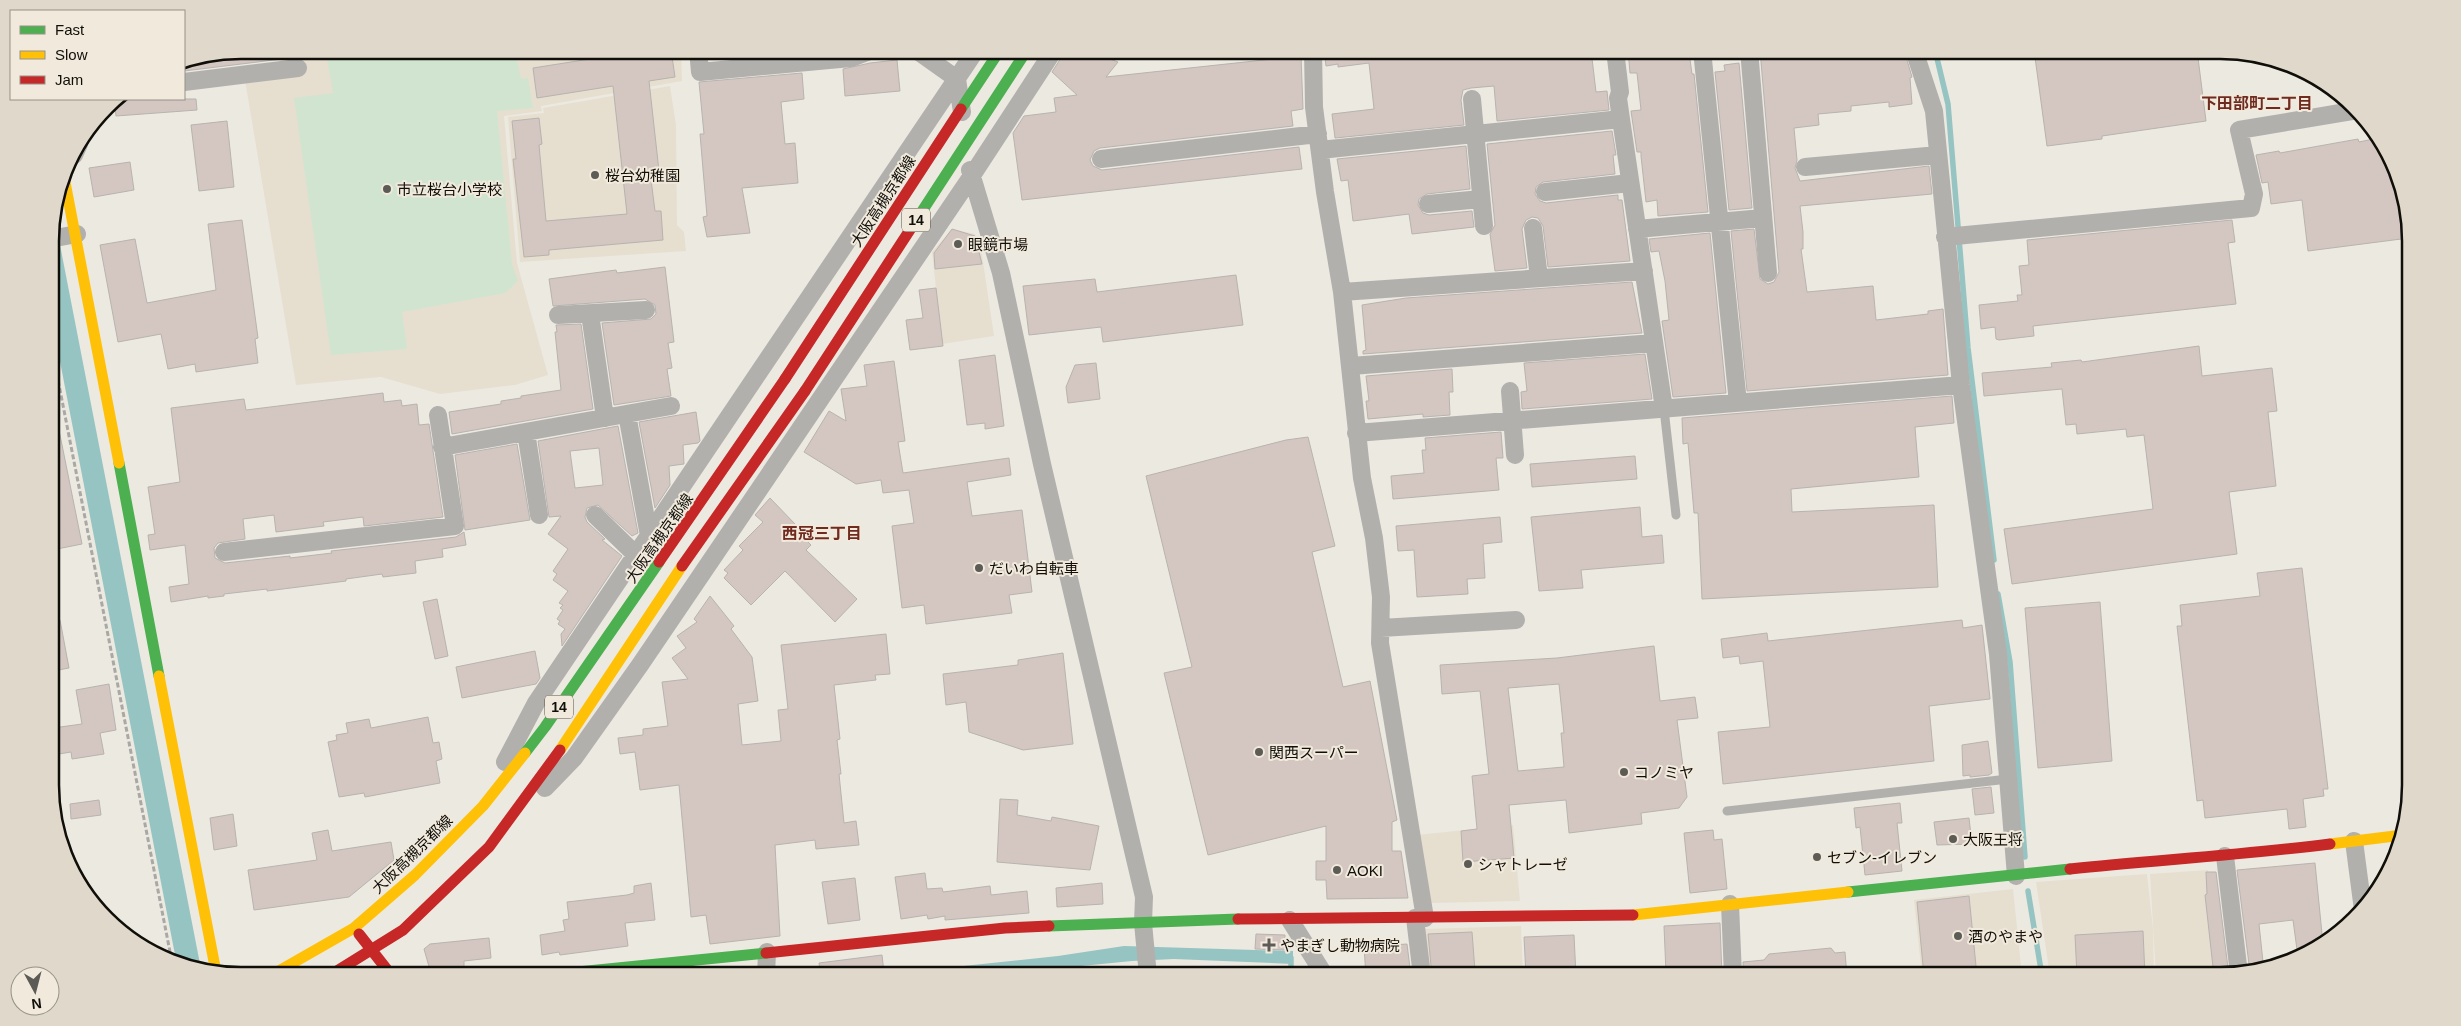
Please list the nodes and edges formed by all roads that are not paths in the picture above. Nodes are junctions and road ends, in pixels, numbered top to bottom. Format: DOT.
graph roads {
  1 [pos="699,59"];
  2 [pos="840,59"];
  3 [pos="929,59"];
  4 [pos="970,59"];
  5 [pos="994,59"];
  6 [pos="1021,59"];
  7 [pos="1048,59"];
  8 [pos="1313,59"];
  9 [pos="1616,59"];
  10 [pos="1703,59"];
  11 [pos="1750,59"];
  12 [pos="1917,59"];
  13 [pos="298,68"];
  14 [pos="957,79"];
  15 [pos="185,82"];
  16 [pos="1472,99"];
  17 [pos="2349,112"];
  18 [pos="1621,119"];
  19 [pos="1476,134"];
  20 [pos="1319,142"];
  21 [pos="1938,155"];
  22 [pos="1102,159"];
  23 [pos="1805,167"];
  24 [pos="972,177"];
  25 [pos="1630,183"];
  26 [pos="1545,192"];
  27 [pos="64,198"];
  28 [pos="1481,198"];
  29 [pos="1428,204"];
  30 [pos="1763,218"];
  31 [pos="1719,222"];
  32 [pos="1484,226"];
  33 [pos="1533,228"];
  34 [pos="1637,229"];
  35 [pos="63,236"];
  36 [pos="1955,236"];
  37 [pos="1644,271"];
  38 [pos="1768,273"];
  39 [pos="1539,278"];
  40 [pos="1342,292"];
  41 [pos="646,310"];
  42 [pos="590,314"];
  43 [pos="558,315"];
  44 [pos="1654,343"];
  45 [pos="1351,366"];
  46 [pos="1961,385"];
  47 [pos="1510,391"];
  48 [pos="1738,403"];
  49 [pos="670,406"];
  50 [pos="1664,409"];
  51 [pos="627,414"];
  52 [pos="438,415"];
  53 [pos="605,418"];
  54 [pos="1512,421"];
  55 [pos="526,432"];
  56 [pos="1356,433"];
  57 [pos="442,447"];
  58 [pos="1515,455"];
  59 [pos="539,515"];
  60 [pos="595,515"];
  61 [pos="1676,515"];
  62 [pos="649,536"];
  63 [pos="224,552"];
  64 [pos="636,555"];
  65 [pos="1516,620"];
  66 [pos="1381,628"];
  67 [pos="2008,778"];
  68 [pos="482,806"];
  69 [pos="1727,811"];
  70 [pos="2395,836"];
  71 [pos="2354,841"];
  72 [pos="489,847"];
  73 [pos="2225,856"];
  74 [pos="2016,876"];
  75 [pos="2362,900"];
  76 [pos="1730,904"];
  77 [pos="1420,918"];
  78 [pos="1290,920"];
  79 [pos="354,928"];
  80 [pos="1143,931"];
  81 [pos="371,951"];
  82 [pos="767,952"];
  83 [pos="215,966"];
  84 [pos="2238,966"];
  85 [pos="286,967"];
  86 [pos="345,967"];
  87 [pos="384,967"];
  88 [pos="624,967"];
  89 [pos="766,967"];
  90 [pos="1147,967"];
  91 [pos="1319,967"];
  92 [pos="1422,967"];
  93 [pos="1734,967"];
  1 -- 2 [label="street"];
  3 -- 14 [label="street"];
  4 -- 14 [label="street"];
  5 -- 68 [label="street, 大阪高槻京都線 / 14, bridge"];
  6 -- 72 [label="street, 14, bridge"];
  7 -- 24 [label="street"];
  8 -- 20 [label="street"];
  9 -- 18 [label="street"];
  10 -- 31 [label="street"];
  11 -- 30 [label="street"];
  12 -- 21 [label="street"];
  13 -- 15 [label="street"];
  14 -- 24 [label="street"];
  14 -- 62 [label="street"];
  16 -- 19 [label="street"];
  17 -- 36 [label="street"];
  18 -- 19 [label="street"];
  18 -- 25 [label="street"];
  19 -- 20 [label="street"];
  19 -- 28 [label="street"];
  20 -- 22 [label="street"];
  20 -- 40 [label="street"];
  21 -- 23 [label="street"];
  21 -- 36 [label="street"];
  24 -- 72 [label="street"];
  24 -- 80 [label="street"];
  25 -- 26 [label="street"];
  25 -- 34 [label="street"];
  27 -- 35 [label="street"];
  28 -- 29 [label="street"];
  28 -- 32 [label="street"];
  30 -- 31 [label="street"];
  30 -- 38 [label="street"];
  31 -- 34 [label="street"];
  31 -- 48 [label="street"];
  33 -- 39 [label="street"];
  34 -- 37 [label="street"];
  35 -- 83 [label="street"];
  36 -- 46 [label="street"];
  37 -- 39 [label="street"];
  37 -- 44 [label="street"];
  39 -- 40 [label="street"];
  40 -- 45 [label="street"];
  41 -- 42 [label="street"];
  42 -- 43 [label="street"];
  42 -- 53 [label="street"];
  44 -- 45 [label="street"];
  44 -- 50 [label="street"];
  45 -- 56 [label="street"];
  46 -- 48 [label="street"];
  46 -- 67 [label="street"];
  47 -- 54 [label="street"];
  48 -- 50 [label="street"];
  49 -- 51 [label="street"];
  50 -- 54 [label="street"];
  50 -- 61 [label="lane"];
  51 -- 53 [label="street"];
  51 -- 62 [label="street"];
  52 -- 57 [label="street"];
  53 -- 55 [label="street"];
  54 -- 56 [label="street"];
  54 -- 58 [label="street"];
  55 -- 57 [label="street"];
  55 -- 59 [label="street"];
  56 -- 66 [label="street"];
  57 -- 63 [label="street"];
  60 -- 64 [label="street"];
  62 -- 64 [label="street"];
  64 -- 68 [label="street"];
  65 -- 66 [label="street"];
  66 -- 77 [label="street"];
  67 -- 69 [label="lane"];
  67 -- 74 [label="street"];
  68 -- 79 [label="street, 大阪高槻京都線 / 14"];
  70 -- 71 [label="street"];
  71 -- 73 [label="street"];
  71 -- 75 [label="street"];
  72 -- 81 [label="street, 14"];
  73 -- 74 [label="street"];
  73 -- 84 [label="street"];
  74 -- 76 [label="street"];
  76 -- 77 [label="street"];
  76 -- 93 [label="street"];
  77 -- 78 [label="street"];
  77 -- 92 [label="street"];
  78 -- 80 [label="street"];
  78 -- 91 [label="street"];
  79 -- 81 [label="street"];
  79 -- 85 [label="street, 大阪高槻京都線 / 14"];
  80 -- 82 [label="street"];
  80 -- 90 [label="street"];
  81 -- 86 [label="street, 14"];
  81 -- 87 [label="street"];
  82 -- 88 [label="street"];
  82 -- 89 [label="street"];
}
